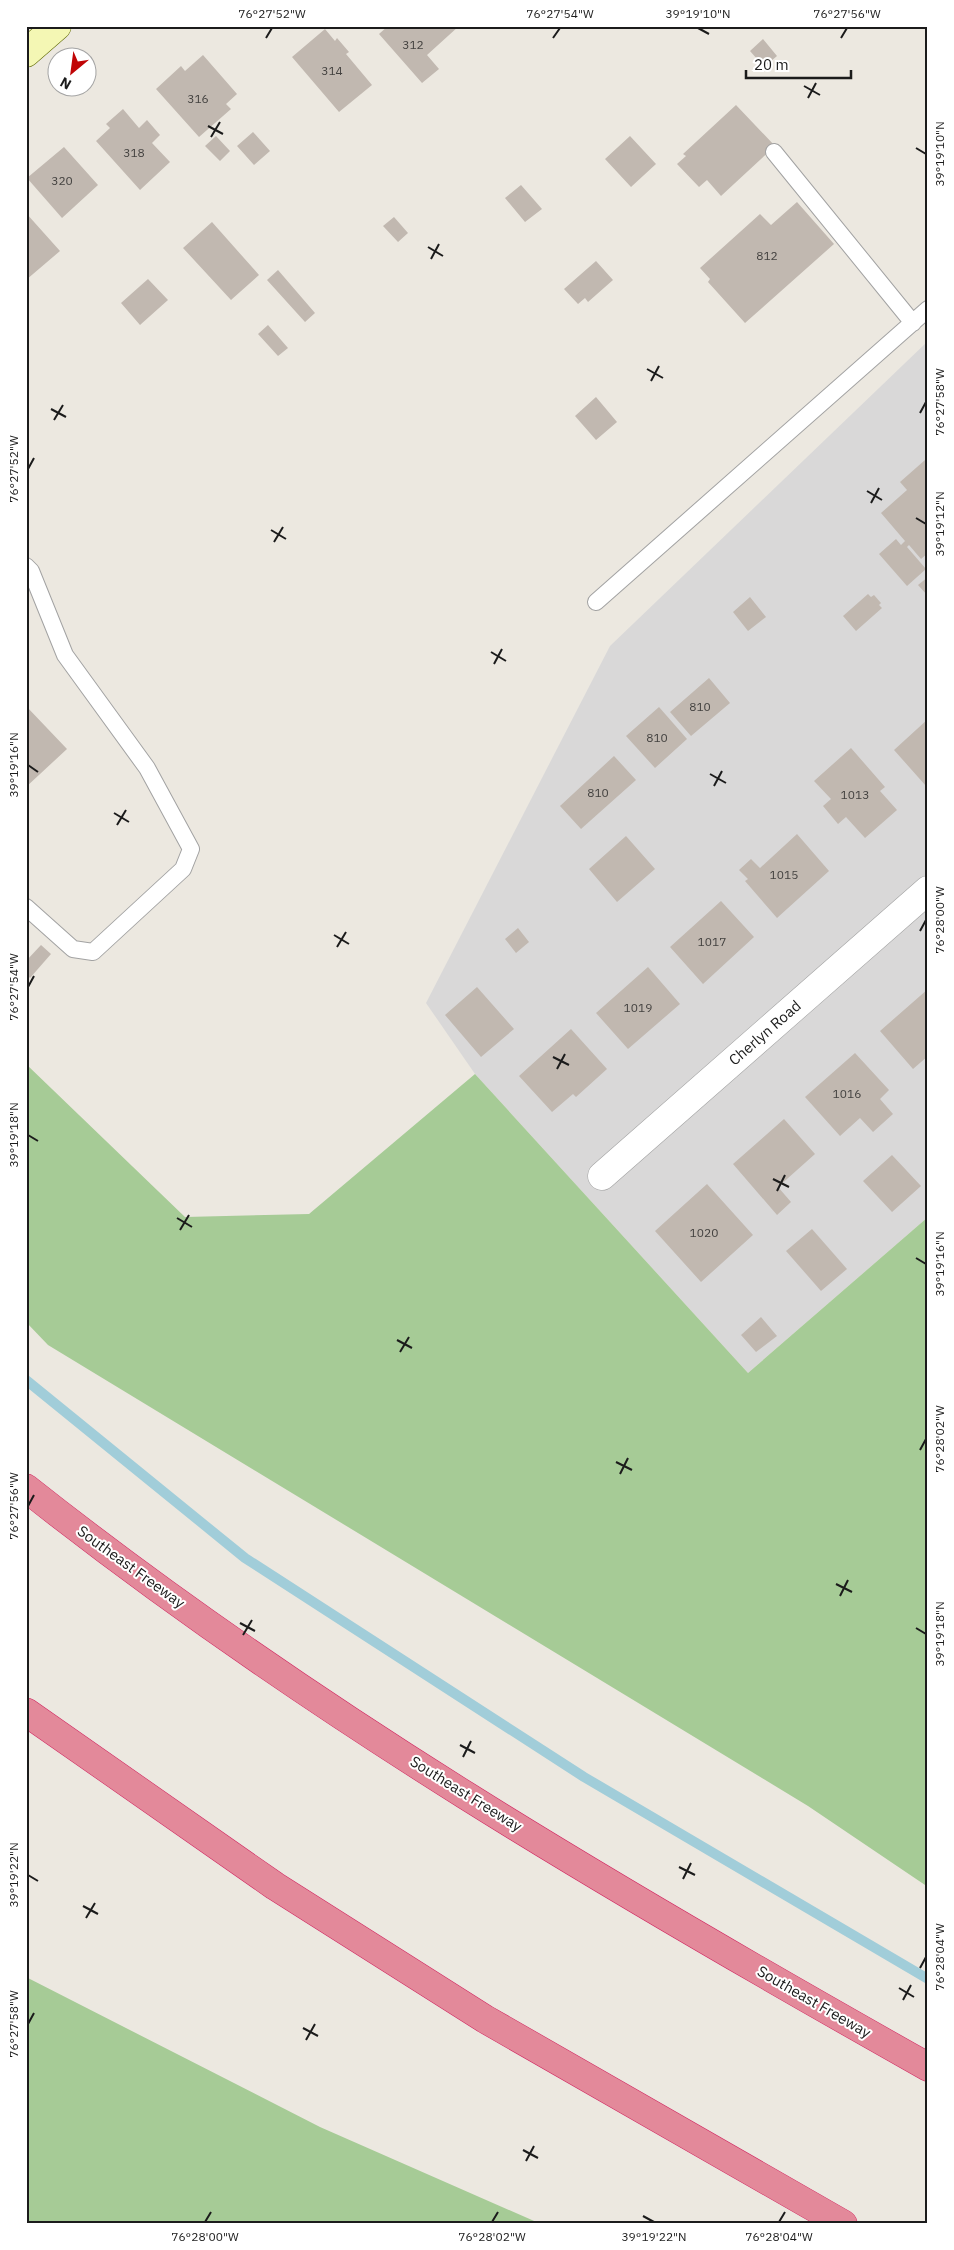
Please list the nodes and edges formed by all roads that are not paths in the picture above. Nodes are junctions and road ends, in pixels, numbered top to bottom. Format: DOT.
graph roads {
  1 [pos="56,26"];
  2 [pos="26,53"];
  3 [pos="774,152"];
  4 [pos="928,309"];
  5 [pos="913,322"];
  6 [pos="26,566"];
  7 [pos="596,602"];
  8 [pos="928,890"];
  9 [pos="26,907"];
  10 [pos="602,1176"];
  11 [pos="26,1488"];
  12 [pos="26,1712"];
  13 [pos="928,2067"];
  14 [pos="843,2224"];
  1 -- 2 [label="street"];
  3 -- 5 [label="lane"];
  4 -- 5 [label="lane"];
  5 -- 7 [label="lane"];
  6 -- 9 [label="lane"];
  8 -- 10 [label="street, Cherlyn Road"];
  11 -- 13 [label="highway, Southeast Freeway"];
  12 -- 14 [label="highway"];
}
